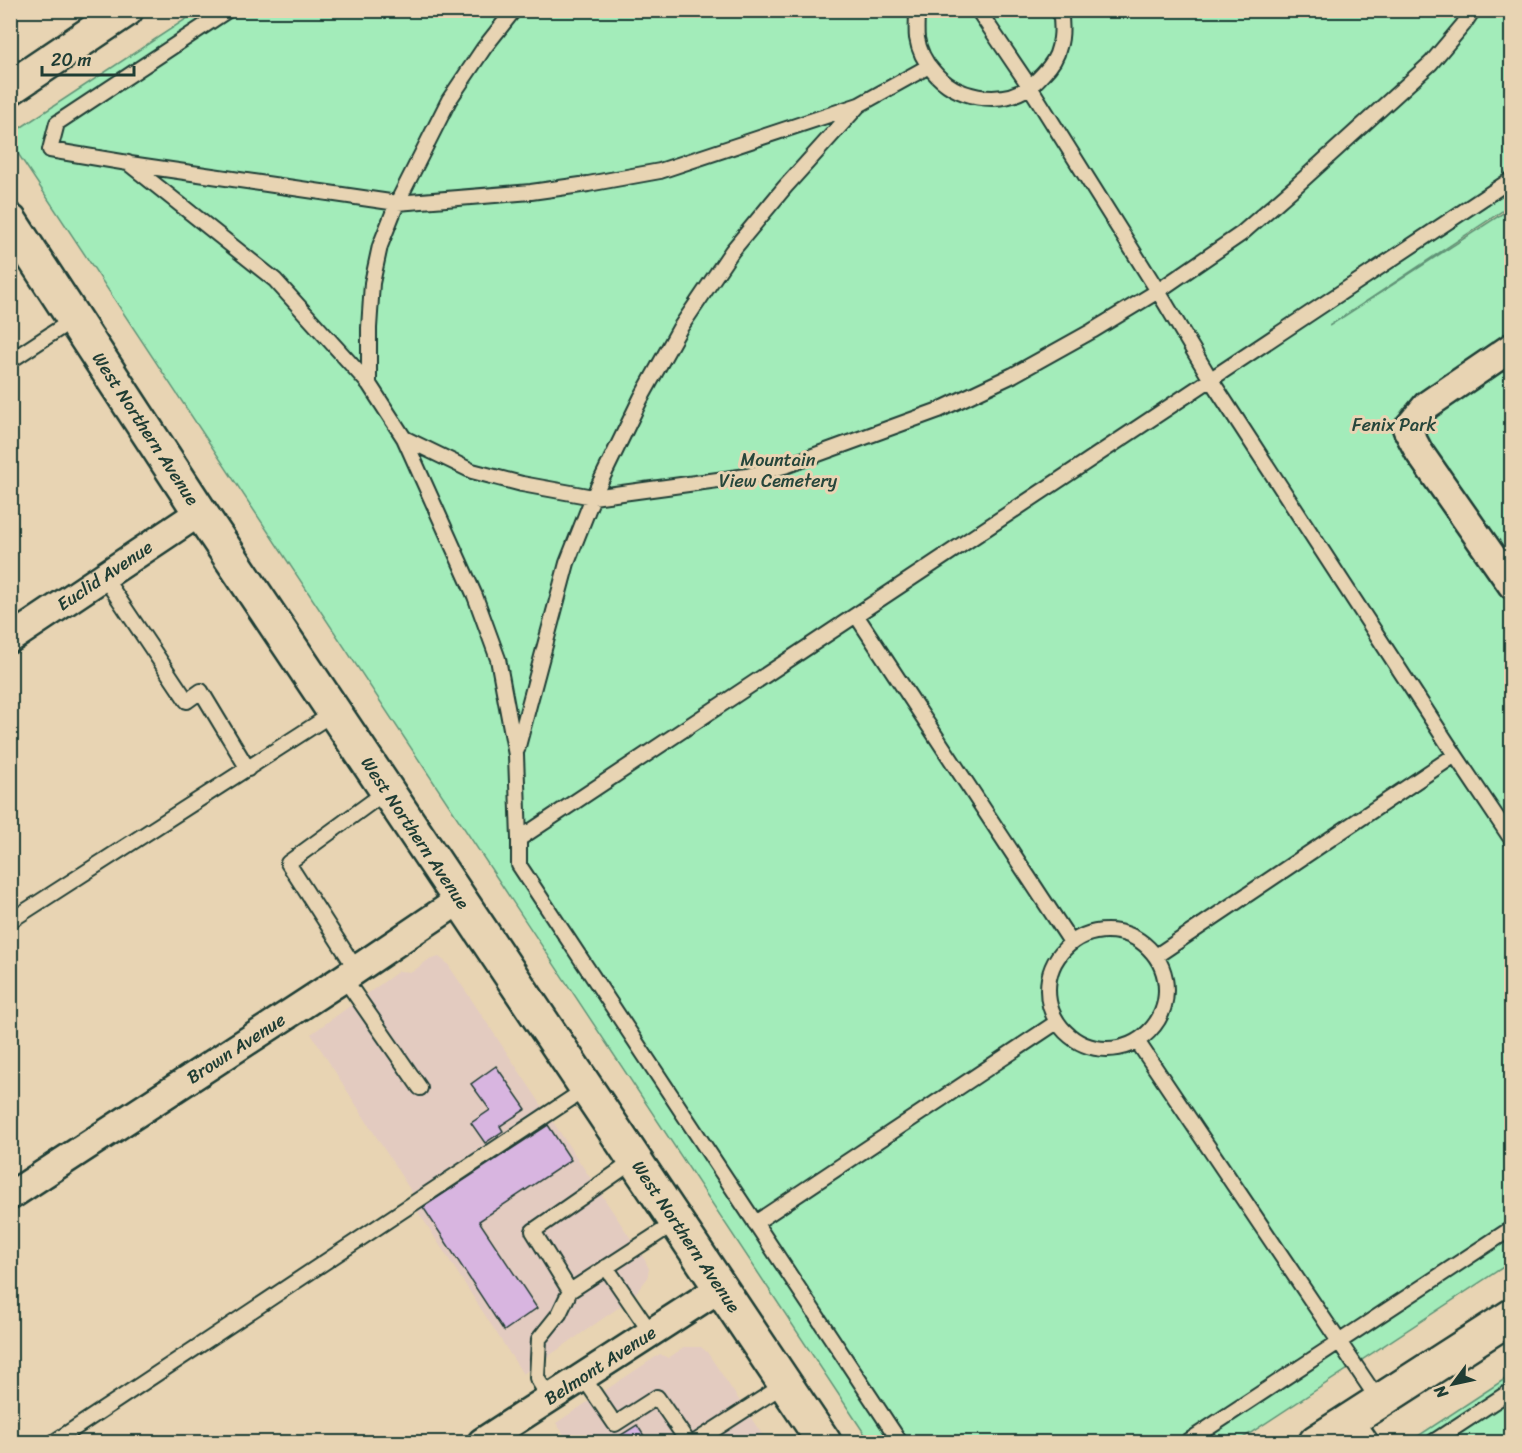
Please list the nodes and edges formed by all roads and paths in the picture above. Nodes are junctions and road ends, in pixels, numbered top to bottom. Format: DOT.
graph roads {
  1 [pos="126,10"];
  2 [pos="228,10"];
  3 [pos="514,10"];
  4 [pos="917,10"];
  5 [pos="978,10"];
  6 [pos="1060,10"];
  7 [pos="1473,10"];
  8 [pos="928,66"];
  9 [pos="1030,87"];
  10 [pos="10,88"];
  11 [pos="858,105"];
  12 [pos="128,163"];
  13 [pos="1512,179"];
  14 [pos="397,203"];
  15 [pos="10,221"];
  16 [pos="1158,291"];
  17 [pos="74,319"];
  18 [pos="1512,347"];
  19 [pos="10,361"];
  20 [pos="1211,380"];
  21 [pos="369,384"];
  22 [pos="404,438"];
  23 [pos="593,496"];
  24 [pos="200,512"];
  25 [pos="104,578"];
  26 [pos="1512,585"];
  27 [pos="856,615"];
  28 [pos="10,639"];
  29 [pos="335,712"];
  30 [pos="516,755"];
  31 [pos="1455,755"];
  32 [pos="248,769"];
  33 [pos="388,790"];
  34 [pos="519,839"];
  35 [pos="1512,840"];
  36 [pos="461,899"];
  37 [pos="10,921"];
  38 [pos="1071,942"];
  39 [pos="1156,956"];
  40 [pos="350,973"];
  41 [pos="1057,1022"];
  42 [pos="1137,1041"];
  43 [pos="420,1088"];
  44 [pos="587,1088"];
  45 [pos="635,1160"];
  46 [pos="10,1196"];
  47 [pos="676,1222"];
  48 [pos="755,1223"];
  49 [pos="1512,1228"];
  50 [pos="606,1267"];
  51 [pos="720,1288"];
  52 [pos="570,1291"];
  53 [pos="1512,1316"];
  54 [pos="651,1333"];
  55 [pos="1339,1342"];
  56 [pos="583,1377"];
  57 [pos="785,1384"];
  58 [pos="1512,1390"];
  59 [pos="550,1399"];
  60 [pos="1368,1420"];
  61 [pos="54,1443"];
  62 [pos="482,1443"];
  63 [pos="688,1443"];
  64 [pos="695,1443"];
  65 [pos="824,1443"];
  66 [pos="900,1443"];
  67 [pos="1187,1443"];
  68 [pos="1316,1443"];
  69 [pos="1433,1443"];
  1 -- 10 [label="main road"];
  2 -- 12 [label="lane"];
  3 -- 14 [label="lane"];
  4 -- 8 [label="lane"];
  5 -- 9 [label="lane"];
  6 -- 9 [label="lane"];
  7 -- 16 [label="lane"];
  8 -- 9 [label="lane"];
  8 -- 11 [label="lane"];
  9 -- 16 [label="lane"];
  11 -- 14 [label="lane"];
  11 -- 23 [label="lane"];
  12 -- 14 [label="lane"];
  12 -- 21 [label="lane"];
  13 -- 20 [label="lane"];
  14 -- 21 [label="lane"];
  15 -- 17 [label="main road, West Northern Avenue"];
  16 -- 20 [label="lane"];
  16 -- 23 [label="lane"];
  17 -- 19 [label="lane"];
  17 -- 24 [label="main road, West Northern Avenue"];
  18 -- 26 [label="street"];
  20 -- 27 [label="lane"];
  20 -- 31 [label="lane"];
  21 -- 22 [label="lane"];
  22 -- 23 [label="lane"];
  22 -- 30 [label="lane"];
  23 -- 30 [label="lane"];
  24 -- 25 [label="street, Euclid Avenue"];
  24 -- 29 [label="main road, West Northern Avenue"];
  25 -- 28 [label="street, Euclid Avenue"];
  25 -- 32 [label="lane"];
  27 -- 34 [label="lane"];
  27 -- 38 [label="lane"];
  29 -- 32 [label="lane"];
  29 -- 33 [label="main road, West Northern Avenue"];
  30 -- 34 [label="lane"];
  31 -- 35 [label="lane"];
  31 -- 39 [label="lane"];
  32 -- 37 [label="lane"];
  33 -- 36 [label="main road, West Northern Avenue"];
  33 -- 40 [label="lane"];
  34 -- 48 [label="lane"];
  36 -- 40 [label="street, Brown Avenue"];
  36 -- 44 [label="main road, West Northern Avenue"];
  38 -- 39 [label="lane"];
  38 -- 41 [label="lane"];
  39 -- 42 [label="lane"];
  40 -- 43 [label="lane"];
  40 -- 46 [label="street, Brown Avenue"];
  41 -- 42 [label="lane"];
  41 -- 48 [label="lane"];
  42 -- 55 [label="lane"];
  44 -- 45 [label="main road, West Northern Avenue"];
  44 -- 61 [label="lane"];
  45 -- 47 [label="main road, West Northern Avenue"];
  45 -- 52 [label="lane"];
  47 -- 50 [label="lane"];
  47 -- 51 [label="main road, West Northern Avenue"];
  48 -- 66 [label="lane"];
  49 -- 55 [label="lane"];
  50 -- 52 [label="lane"];
  50 -- 54 [label="lane"];
  51 -- 54 [label="street, Belmont Avenue"];
  51 -- 57 [label="main road, West Northern Avenue"];
  52 -- 59 [label="lane"];
  53 -- 60 [label="main road"];
  54 -- 56 [label="street, Belmont Avenue"];
  55 -- 60 [label="lane"];
  55 -- 67 [label="lane"];
  56 -- 59 [label="street, Belmont Avenue"];
  56 -- 63 [label="lane"];
  57 -- 64 [label="lane"];
  57 -- 65 [label="main road, West Northern Avenue"];
  58 -- 69 [label="lane"];
  59 -- 62 [label="street, Belmont Avenue"];
  60 -- 68 [label="main road"];
}
